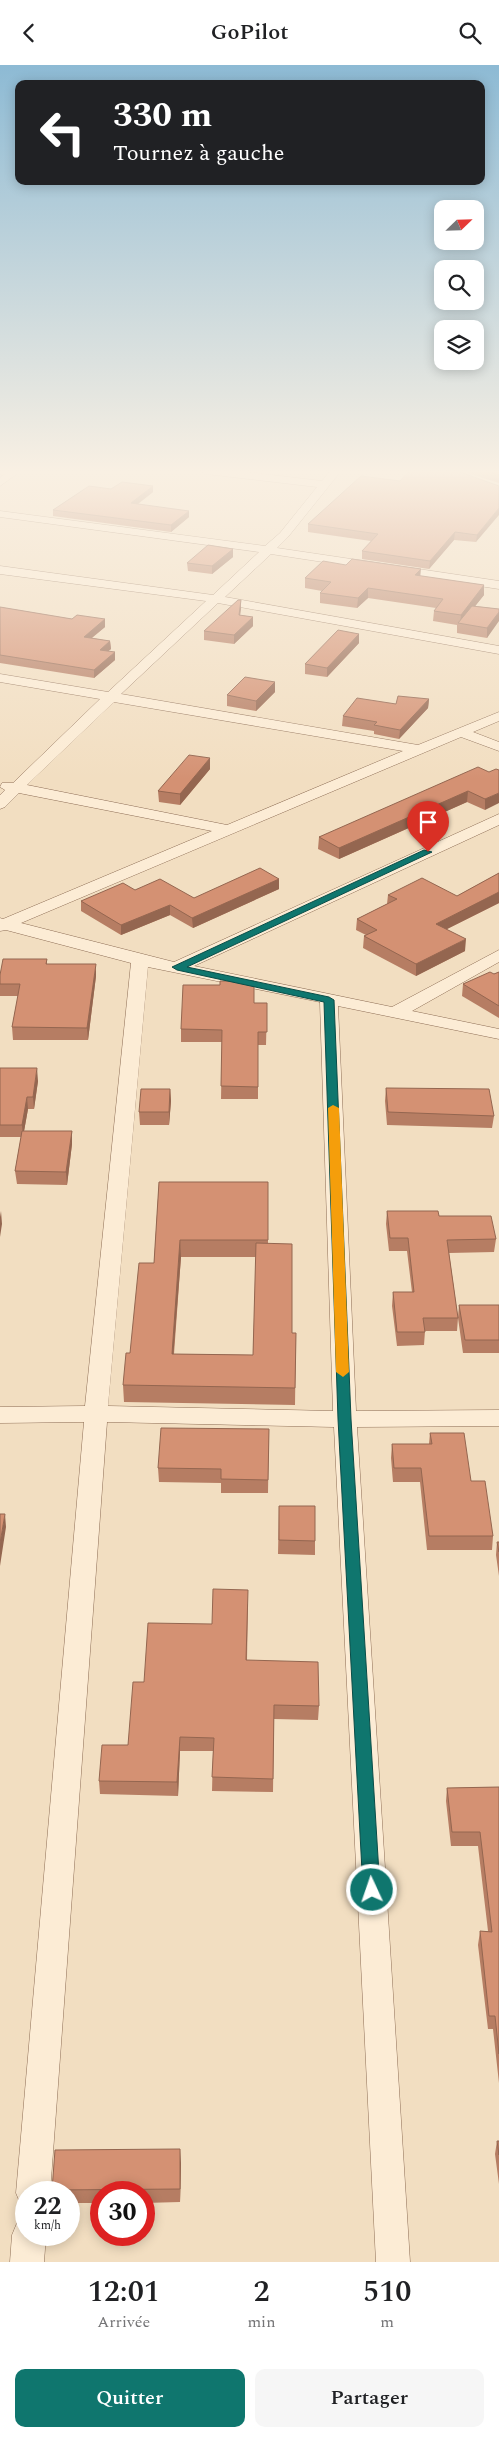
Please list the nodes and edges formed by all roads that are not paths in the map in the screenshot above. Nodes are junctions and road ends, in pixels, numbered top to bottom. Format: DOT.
graph roads {
  1 [pos="26,574"];
  2 [pos="243,574"];
  3 [pos="423,574"];
  4 [pos="499,585"];
  5 [pos="216,599"];
  6 [pos="499,650"];
  7 [pos="0,678"];
  8 [pos="111,696"];
  9 [pos="499,716"];
  10 [pos="463,733"];
  11 [pos="499,747"];
  12 [pos="422,750"];
  13 [pos="0,785"];
  14 [pos="16,788"];
  15 [pos="0,804"];
  16 [pos="499,819"];
  17 [pos="229,830"];
  18 [pos="1,924"];
  19 [pos="499,955"];
  20 [pos="140,960"];
  21 [pos="177,967"];
  22 [pos="329,1000"];
  23 [pos="396,1012"];
  24 [pos="499,1034"];
  25 [pos="96,1414"];
  26 [pos="0,1415"];
  27 [pos="499,1418"];
  28 [pos="345,1419"];
  29 [pos="34,2181"];
  30 [pos="28,2246"];
  31 [pos="27,2262"];
  32 [pos="393,2262"];
  1 -- 5 [label="street"];
  2 -- 5 [label="street"];
  3 -- 4 [label="street"];
  5 -- 6 [label="street"];
  5 -- 8 [label="street"];
  7 -- 8 [label="street"];
  8 -- 12 [label="street"];
  8 -- 14 [label="street"];
  9 -- 10 [label="street"];
  10 -- 11 [label="street"];
  10 -- 12 [label="street"];
  12 -- 17 [label="street"];
  13 -- 14 [label="street"];
  14 -- 15 [label="street"];
  14 -- 17 [label="street"];
  16 -- 21 [label="street"];
  17 -- 18 [label="street"];
  18 -- 20 [label="street"];
  19 -- 23 [label="street"];
  20 -- 21 [label="street"];
  20 -- 25 [label="street"];
  21 -- 22 [label="street"];
  22 -- 23 [label="street"];
  22 -- 28 [label="street"];
  23 -- 24 [label="street"];
  25 -- 26 [label="street"];
  25 -- 28 [label="street"];
  25 -- 29 [label="street"];
  27 -- 28 [label="street"];
  28 -- 32 [label="street"];
  30 -- 31 [label="street"];
}
